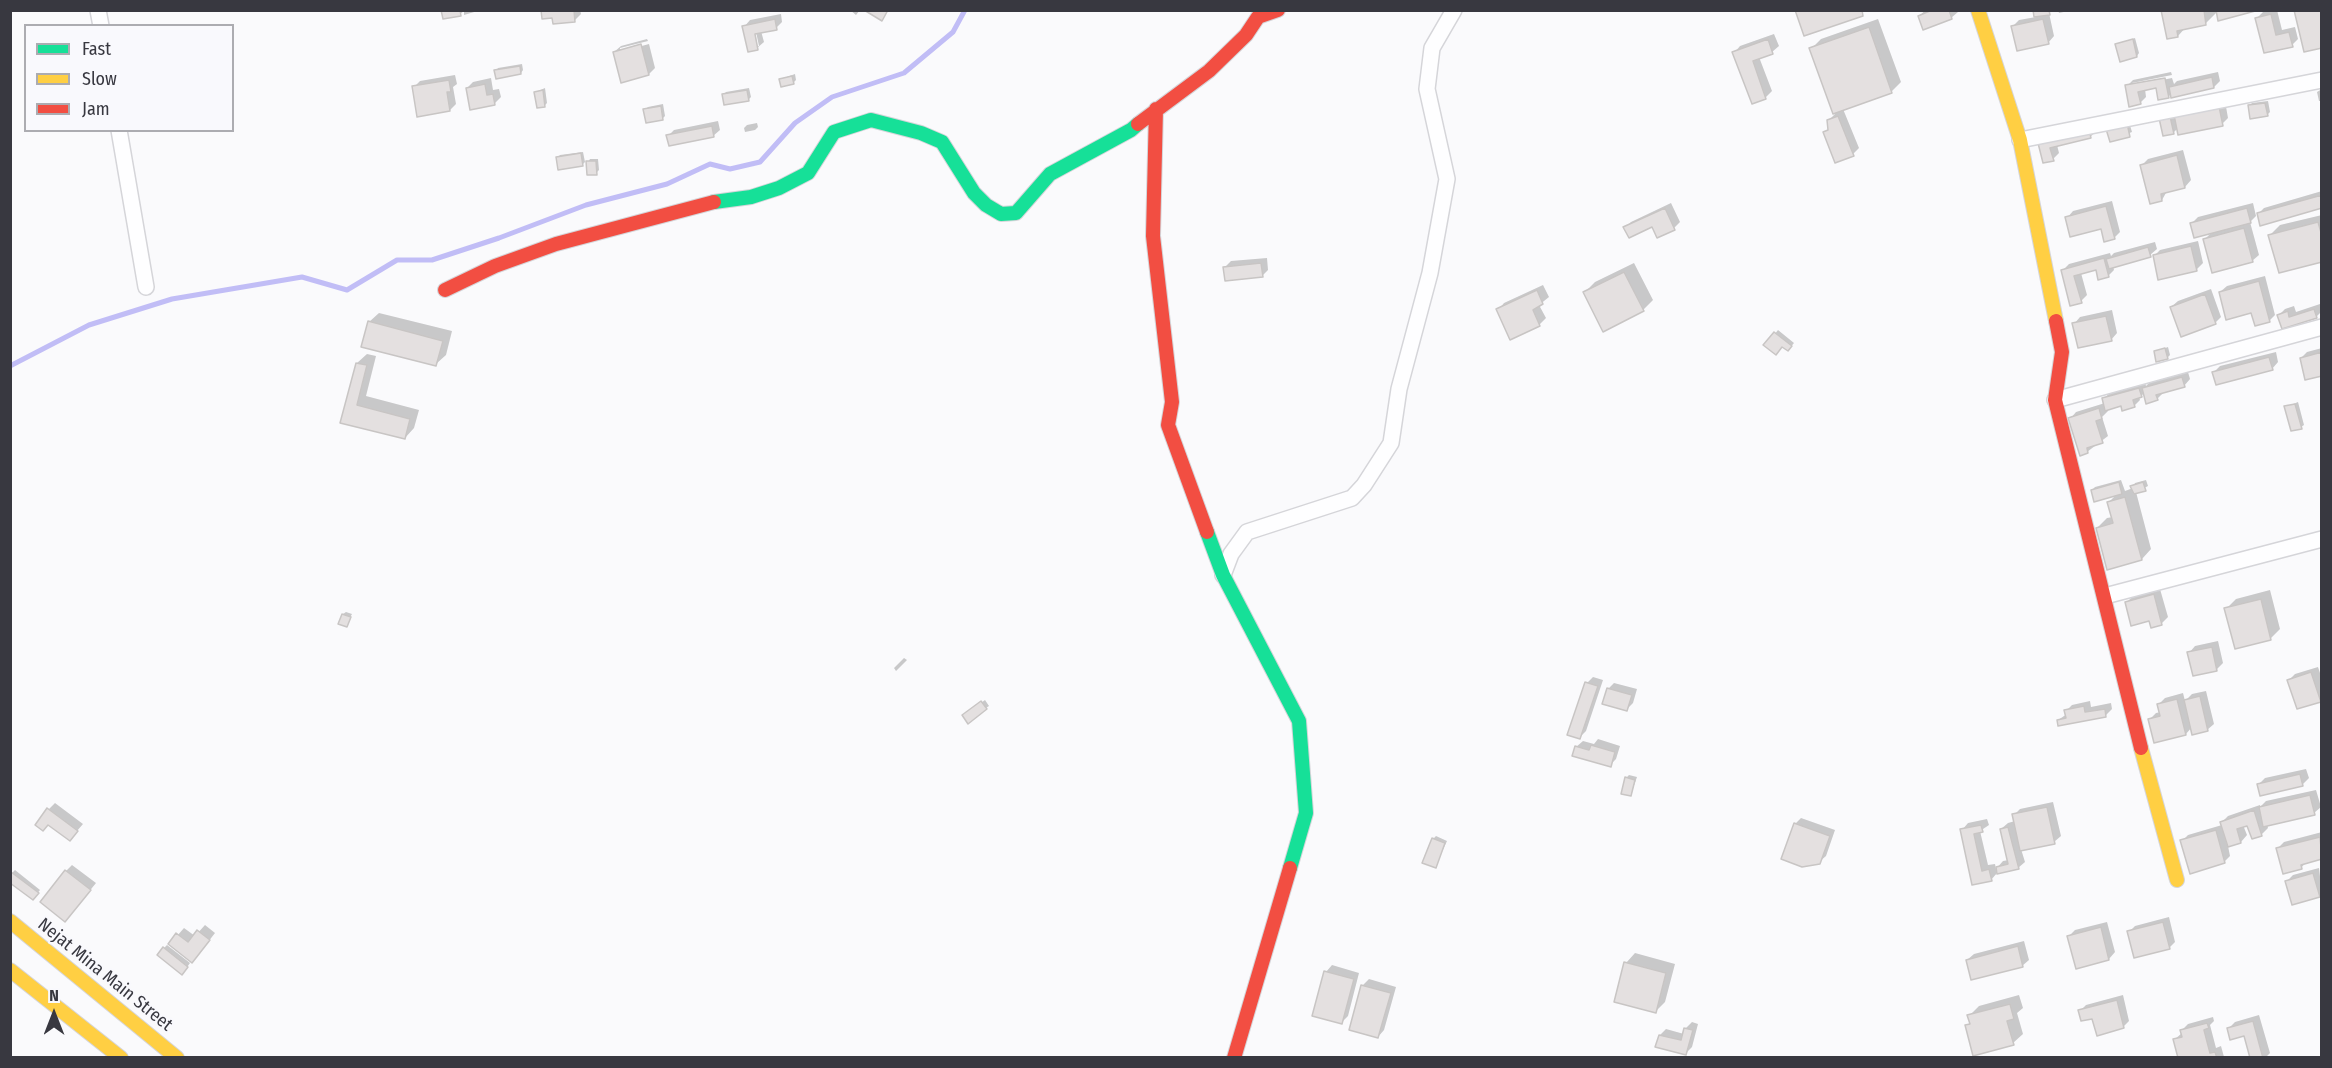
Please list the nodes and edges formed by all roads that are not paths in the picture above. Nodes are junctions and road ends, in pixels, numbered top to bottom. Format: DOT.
graph roads {
  1 [pos="1278,10"];
  2 [pos="1454,10"];
  3 [pos="1978,10"];
  4 [pos="2322,80"];
  5 [pos="1156,109"];
  6 [pos="119,132"];
  7 [pos="2020,140"];
  8 [pos="146,287"];
  9 [pos="445,290"];
  10 [pos="2322,327"];
  11 [pos="2055,400"];
  12 [pos="2322,538"];
  13 [pos="1223,575"];
  14 [pos="2105,596"];
  15 [pos="2177,880"];
  16 [pos="10,921"];
  17 [pos="10,970"];
  18 [pos="121,1058"];
  19 [pos="177,1058"];
  20 [pos="1234,1058"];
  1 -- 5 [label="street"];
  2 -- 13 [label="street"];
  3 -- 7 [label="street"];
  4 -- 7 [label="street"];
  5 -- 9 [label="street"];
  5 -- 13 [label="street"];
  6 -- 8 [label="street"];
  7 -- 11 [label="street"];
  10 -- 11 [label="street"];
  11 -- 14 [label="street"];
  12 -- 14 [label="street"];
  13 -- 20 [label="street"];
  14 -- 15 [label="street"];
  16 -- 19 [label="street, Nejat Mina Main Street"];
  17 -- 18 [label="street"];
}
